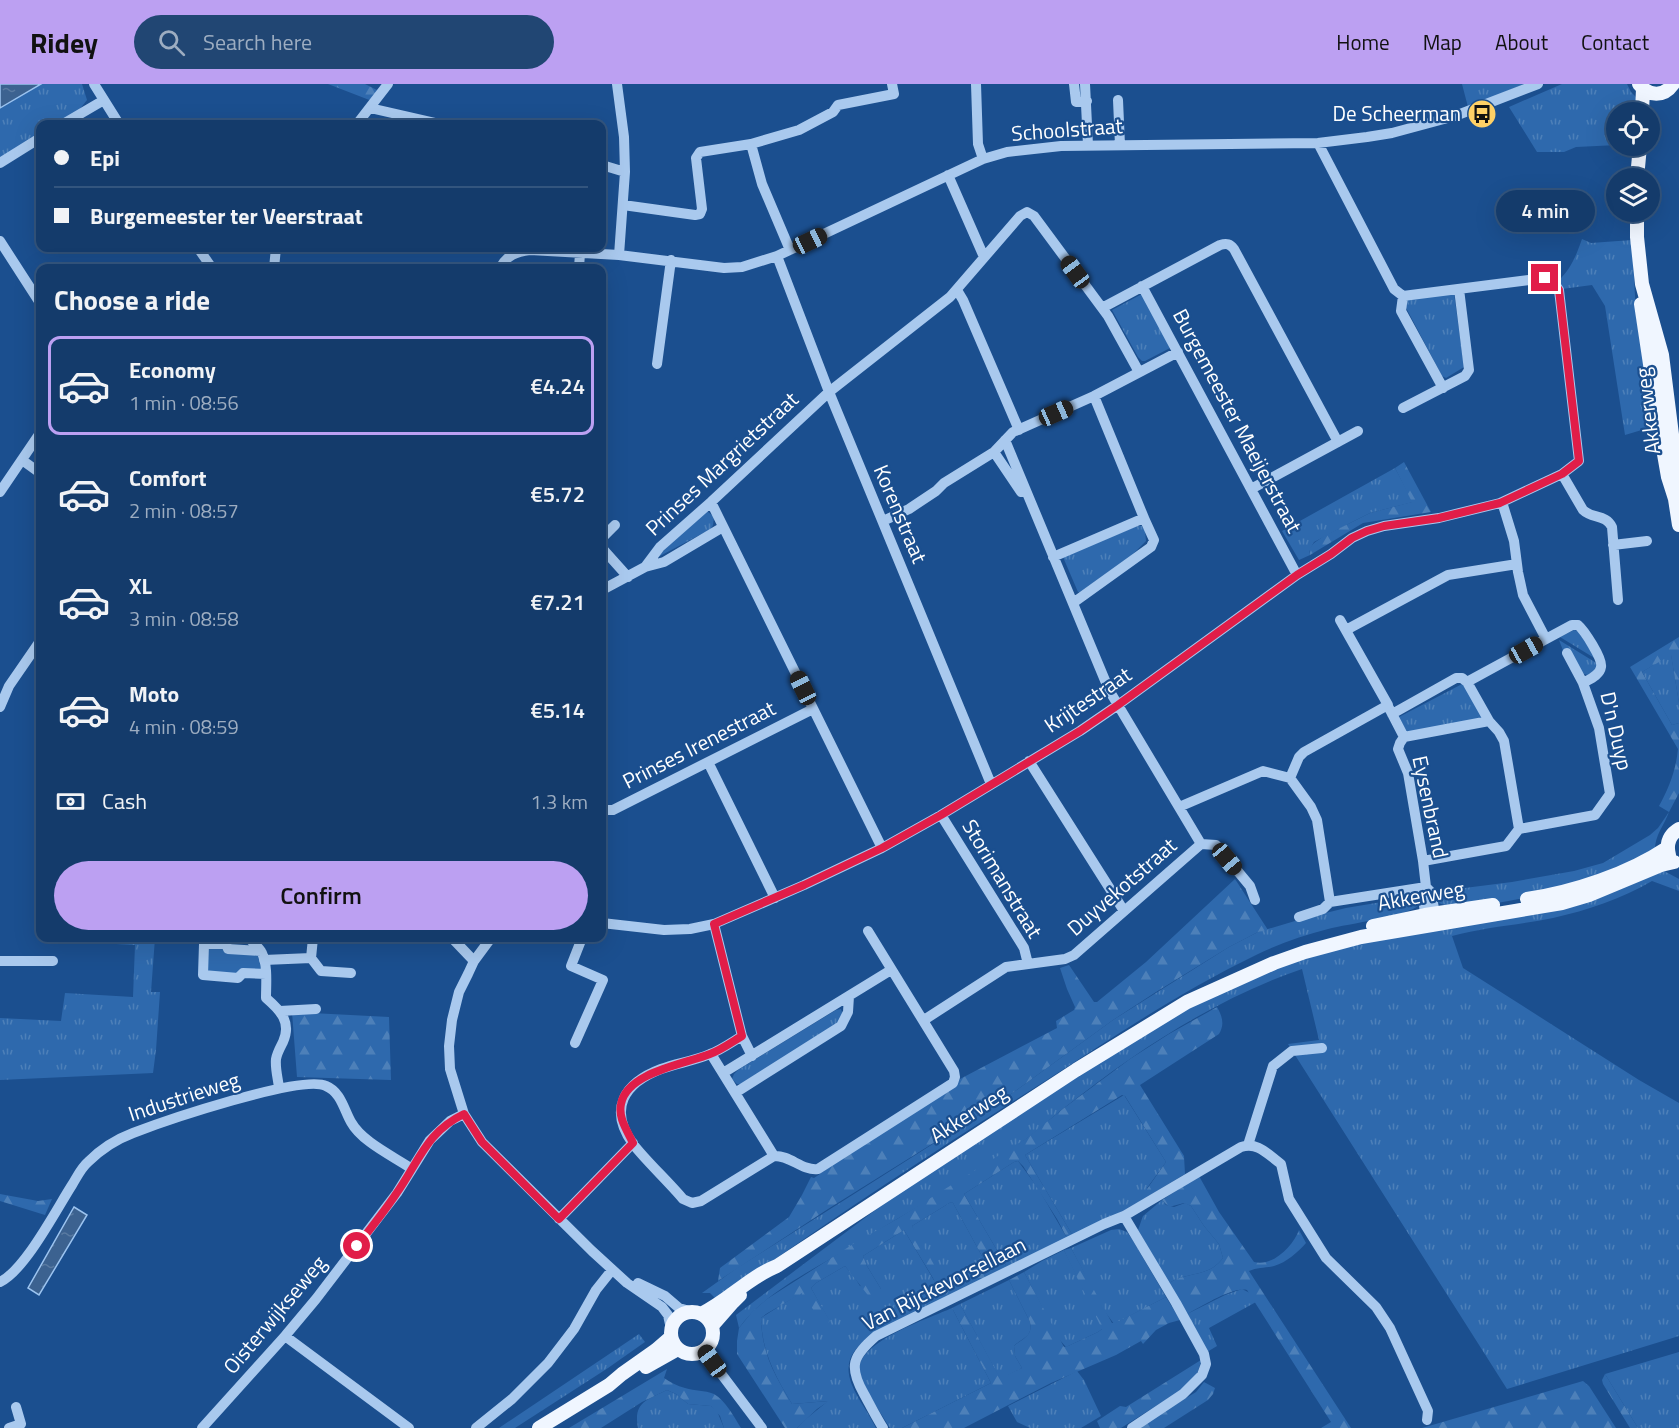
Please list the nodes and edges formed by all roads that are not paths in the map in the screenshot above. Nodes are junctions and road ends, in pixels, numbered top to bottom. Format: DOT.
graph roads {
  1 [pos="94,84"];
  2 [pos="388,84"];
  3 [pos="617,84"];
  4 [pos="892,84"];
  5 [pos="976,84"];
  6 [pos="1074,84"];
  7 [pos="1085,84"];
  8 [pos="1538,84"];
  9 [pos="1673,84"];
  10 [pos="1645,89"];
  11 [pos="104,100"];
  12 [pos="1118,100"];
  13 [pos="1087,101"];
  14 [pos="370,108"];
  15 [pos="70,120"];
  16 [pos="116,120"];
  17 [pos="360,120"];
  18 [pos="422,120"];
  19 [pos="36,140"];
  20 [pos="1318,143"];
  21 [pos="751,144"];
  22 [pos="1088,145"];
  23 [pos="1120,145"];
  24 [pos="983,159"];
  25 [pos="0,163"];
  26 [pos="606,166"];
  27 [pos="625,172"];
  28 [pos="948,175"];
  29 [pos="623,205"];
  30 [pos="1637,222"];
  31 [pos="2,249"];
  32 [pos="790,250"];
  33 [pos="516,252"];
  34 [pos="563,252"];
  35 [pos="580,253"];
  36 [pos="620,255"];
  37 [pos="777,256"];
  38 [pos="984,257"];
  39 [pos="671,260"];
  40 [pos="503,264"];
  41 [pos="579,264"];
  42 [pos="1142,286"];
  43 [pos="1459,289"];
  44 [pos="957,290"];
  45 [pos="1403,296"];
  46 [pos="36,297"];
  47 [pos="1102,308"];
  48 [pos="1178,352"];
  49 [pos="657,364"];
  50 [pos="1138,372"];
  51 [pos="1443,388"];
  52 [pos="1667,390"];
  53 [pos="829,392"];
  54 [pos="1094,396"];
  55 [pos="1403,408"];
  56 [pos="1019,430"];
  57 [pos="1358,431"];
  58 [pos="36,439"];
  59 [pos="1005,440"];
  60 [pos="1338,442"];
  61 [pos="994,452"];
  62 [pos="22,460"];
  63 [pos="36,470"];
  64 [pos="1562,474"];
  65 [pos="1251,489"];
  66 [pos="0,492"];
  67 [pos="711,502"];
  68 [pos="1503,502"];
  69 [pos="1034,511"];
  70 [pos="1144,518"];
  71 [pos="883,521"];
  72 [pos="615,525"];
  73 [pos="1679,525"];
  74 [pos="723,526"];
  75 [pos="606,534"];
  76 [pos="1647,541"];
  77 [pos="1613,545"];
  78 [pos="606,552"];
  79 [pos="1053,557"];
  80 [pos="1517,564"];
  81 [pos="645,567"];
  82 [pos="1297,575"];
  83 [pos="628,577"];
  84 [pos="606,588"];
  85 [pos="1618,600"];
  86 [pos="1072,603"];
  87 [pos="1546,639"];
  88 [pos="36,646"];
  89 [pos="1567,653"];
  90 [pos="1467,682"];
  91 [pos="5,683"];
  92 [pos="1583,683"];
  93 [pos="1118,705"];
  94 [pos="0,707"];
  95 [pos="813,709"];
  96 [pos="1390,710"];
  97 [pos="1489,721"];
  98 [pos="1404,737"];
  99 [pos="1029,761"];
  100 [pos="708,762"];
  101 [pos="1290,778"];
  102 [pos="991,784"];
  103 [pos="1179,807"];
  104 [pos="606,810"];
  105 [pos="941,815"];
  106 [pos="1519,829"];
  107 [pos="1679,829"];
  108 [pos="1201,843"];
  109 [pos="882,848"];
  110 [pos="1667,848"];
  111 [pos="1423,861"];
  112 [pos="1676,864"];
  113 [pos="1426,887"];
  114 [pos="775,898"];
  115 [pos="1255,900"];
  116 [pos="1330,902"];
  117 [pos="1124,911"];
  118 [pos="1430,916"];
  119 [pos="1299,917"];
  120 [pos="606,923"];
  121 [pos="714,924"];
  122 [pos="868,931"];
  123 [pos="252,942"];
  124 [pos="313,942"];
  125 [pos="456,942"];
  126 [pos="488,942"];
  127 [pos="580,942"];
  128 [pos="262,956"];
  129 [pos="311,958"];
  130 [pos="0,961"];
  131 [pos="53,961"];
  132 [pos="474,961"];
  133 [pos="1028,964"];
  134 [pos="891,970"];
  135 [pos="351,973"];
  136 [pos="266,974"];
  137 [pos="849,996"];
  138 [pos="316,1009"];
  139 [pos="280,1011"];
  140 [pos="924,1020"];
  141 [pos="742,1036"];
  142 [pos="576,1043"];
  143 [pos="1322,1048"];
  144 [pos="711,1054"];
  145 [pos="752,1056"];
  146 [pos="723,1073"];
  147 [pos="279,1088"];
  148 [pos="735,1093"];
  149 [pos="464,1114"];
  150 [pos="633,1143"];
  151 [pos="1248,1145"];
  152 [pos="774,1156"];
  153 [pos="412,1169"];
  154 [pos="1124,1216"];
  155 [pos="559,1219"];
  156 [pos="777,1266"];
  157 [pos="617,1274"];
  158 [pos="0,1282"];
  159 [pos="697,1313"];
  160 [pos="712,1326"];
  161 [pos="285,1336"];
  162 [pos="673,1339"];
  163 [pos="704,1351"];
  164 [pos="16,1407"];
  165 [pos="1427,1420"];
  166 [pos="9,1428"];
  167 [pos="202,1428"];
  168 [pos="409,1428"];
  169 [pos="476,1428"];
  170 [pos="539,1428"];
  171 [pos="762,1428"];
  172 [pos="883,1428"];
  173 [pos="1131,1428"];
  1 -- 11 [label="street"];
  2 -- 14 [label="street"];
  3 -- 27 [label="street"];
  4 -- 21 [label="street"];
  5 -- 24 [label="street"];
  6 -- 13 [label="street"];
  7 -- 13 [label="street"];
  8 -- 20 [label="street, Schoolstraat"];
  9 -- 10 [label="main road"];
  11 -- 15 [label="street"];
  11 -- 16 [label="street"];
  12 -- 23 [label="street"];
  13 -- 22 [label="street"];
  14 -- 17 [label="street"];
  14 -- 18 [label="street"];
  19 -- 25 [label="street"];
  20 -- 23 [label="street, Schoolstraat"];
  20 -- 45 [label="street"];
  21 -- 29 [label="street"];
  21 -- 32 [label="street"];
  22 -- 23 [label="street, Schoolstraat"];
  22 -- 24 [label="street, Schoolstraat"];
  24 -- 28 [label="street, Schoolstraat"];
  26 -- 27 [label="street"];
  27 -- 29 [label="street"];
  28 -- 32 [label="street, Schoolstraat"];
  28 -- 38 [label="street"];
  29 -- 36 [label="street"];
  30 -- 52 [label="main road, Akkerweg"];
  31 -- 46 [label="street"];
  32 -- 37 [label="street, Schoolstraat"];
  33 -- 40 [label="street, Schoolstraat"];
  34 -- 35 [label="street, Schoolstraat"];
  35 -- 36 [label="street, Schoolstraat"];
  35 -- 41 [label="street"];
  36 -- 39 [label="street, Schoolstraat"];
  37 -- 39 [label="street, Schoolstraat"];
  37 -- 53 [label="street, Korenstraat"];
  38 -- 44 [label="street, Prinses Margrietstraat"];
  38 -- 47 [label="street, Prinses Margrietstraat"];
  39 -- 49 [label="street"];
  42 -- 47 [label="street"];
  42 -- 48 [label="street, Burgemeester Maeijerstraat"];
  42 -- 60 [label="street"];
  43 -- 45 [label="street"];
  43 -- 51 [label="street"];
  43 -- 64 [label="street, Krijtestraat"];
  44 -- 53 [label="street, Prinses Margrietstraat"];
  44 -- 56 [label="street"];
  45 -- 51 [label="street"];
  47 -- 50 [label="street"];
  48 -- 50 [label="street"];
  48 -- 65 [label="street, Burgemeester Maeijerstraat"];
  50 -- 54 [label="street"];
  51 -- 55 [label="street"];
  52 -- 73 [label="main road, Akkerweg"];
  53 -- 67 [label="street, Prinses Margrietstraat"];
  53 -- 71 [label="street, Korenstraat"];
  54 -- 56 [label="street"];
  54 -- 70 [label="street"];
  56 -- 59 [label="street"];
  57 -- 60 [label="street"];
  58 -- 62 [label="street"];
  59 -- 61 [label="street"];
  59 -- 69 [label="street"];
  60 -- 65 [label="street"];
  61 -- 69 [label="street"];
  61 -- 71 [label="street"];
  62 -- 63 [label="street"];
  62 -- 66 [label="street"];
  64 -- 68 [label="street, Krijtestraat"];
  64 -- 77 [label="street"];
  65 -- 82 [label="street, Burgemeester Maeijerstraat"];
  67 -- 74 [label="street"];
  67 -- 81 [label="street, Prinses Margrietstraat"];
  68 -- 80 [label="street"];
  68 -- 82 [label="street, Krijtestraat"];
  69 -- 79 [label="street, Duyvekotstraat"];
  70 -- 79 [label="street"];
  70 -- 86 [label="street"];
  71 -- 102 [label="street, Korenstraat"];
  72 -- 75 [label="street"];
  74 -- 81 [label="street, Prinses Margrietstraat"];
  74 -- 95 [label="street"];
  76 -- 77 [label="street"];
  77 -- 85 [label="street"];
  78 -- 83 [label="street"];
  79 -- 86 [label="street, Duyvekotstraat"];
  80 -- 87 [label="street"];
  80 -- 96 [label="street, Eysenbrand"];
  81 -- 83 [label="street, Prinses Margrietstraat"];
  82 -- 93 [label="street, Krijtestraat"];
  83 -- 84 [label="street, Prinses Margrietstraat"];
  86 -- 93 [label="street, Duyvekotstraat"];
  87 -- 90 [label="street"];
  87 -- 92 [label="street, D'n Duyp"];
  88 -- 91 [label="street"];
  89 -- 92 [label="street, D'n Duyp"];
  90 -- 96 [label="street"];
  90 -- 97 [label="street"];
  91 -- 94 [label="street"];
  92 -- 106 [label="street, D'n Duyp"];
  93 -- 99 [label="street, Krijtestraat"];
  93 -- 103 [label="street, Duyvekotstraat"];
  95 -- 100 [label="street, Prinses Irenestraat"];
  95 -- 109 [label="street"];
  96 -- 98 [label="street, Eysenbrand"];
  96 -- 101 [label="street"];
  97 -- 98 [label="street, Eysenbrand"];
  97 -- 106 [label="street"];
  98 -- 111 [label="street, Eysenbrand"];
  99 -- 102 [label="street, Krijtestraat"];
  99 -- 117 [label="street"];
  100 -- 104 [label="street, Prinses Irenestraat"];
  100 -- 114 [label="street"];
  101 -- 103 [label="street"];
  101 -- 116 [label="street"];
  102 -- 105 [label="street, Krijtestraat"];
  103 -- 108 [label="street, Duyvekotstraat"];
  105 -- 109 [label="street, Krijtestraat"];
  105 -- 133 [label="street, Storimanstraat"];
  106 -- 111 [label="street"];
  107 -- 110 [label="main road"];
  108 -- 115 [label="street"];
  108 -- 117 [label="street, Duyvekotstraat"];
  109 -- 114 [label="street, Krijtestraat"];
  110 -- 112 [label="main road"];
  110 -- 118 [label="main road, Akkerweg"];
  111 -- 113 [label="street, Eysenbrand"];
  112 -- 118 [label="main road, Akkerweg"];
  113 -- 116 [label="street"];
  113 -- 118 [label="street, Eysenbrand"];
  114 -- 121 [label="street, Krijtestraat"];
  116 -- 119 [label="street"];
  117 -- 133 [label="street, Duyvekotstraat"];
  118 -- 156 [label="main road, Akkerweg"];
  120 -- 121 [label="street, Krijtestraat"];
  121 -- 141 [label="street"];
  122 -- 134 [label="street"];
  123 -- 128 [label="street"];
  124 -- 129 [label="street"];
  125 -- 132 [label="street"];
  126 -- 132 [label="street"];
  127 -- 142 [label="street"];
  128 -- 129 [label="street"];
  128 -- 136 [label="street"];
  128 -- 136 [label="street"];
  129 -- 135 [label="street"];
  130 -- 131 [label="street"];
  132 -- 149 [label="street"];
  133 -- 140 [label="street, Duyvekotstraat"];
  134 -- 137 [label="street"];
  134 -- 140 [label="street"];
  136 -- 139 [label="street"];
  137 -- 145 [label="street"];
  137 -- 148 [label="street"];
  138 -- 139 [label="street"];
  139 -- 147 [label="street"];
  140 -- 152 [label="street"];
  141 -- 144 [label="street"];
  141 -- 145 [label="street"];
  143 -- 151 [label="street"];
  144 -- 146 [label="street"];
  144 -- 150 [label="street"];
  145 -- 146 [label="street"];
  146 -- 148 [label="street"];
  147 -- 153 [label="street, Industrieweg"];
  147 -- 158 [label="street, Industrieweg"];
  148 -- 152 [label="street"];
  149 -- 153 [label="street, Oisterwijkseweg"];
  149 -- 155 [label="street"];
  150 -- 152 [label="street"];
  150 -- 155 [label="street"];
  151 -- 154 [label="street, Van Rijckevorsellaan"];
  151 -- 165 [label="street"];
  153 -- 161 [label="street, Oisterwijkseweg"];
  154 -- 172 [label="street, Van Rijckevorsellaan"];
  154 -- 173 [label="street"];
  155 -- 157 [label="street"];
  156 -- 159 [label="main road, Akkerweg"];
  156 -- 160 [label="main road, Akkerweg"];
  157 -- 159 [label="street"];
  157 -- 162 [label="street"];
  157 -- 169 [label="street"];
  159 -- 160 [label="main road"];
  159 -- 162 [label="main road"];
  160 -- 163 [label="main road"];
  161 -- 167 [label="street, Oisterwijkseweg"];
  161 -- 168 [label="street"];
  162 -- 163 [label="main road"];
  162 -- 170 [label="main road"];
  163 -- 171 [label="street"];
  164 -- 166 [label="street"];
}
